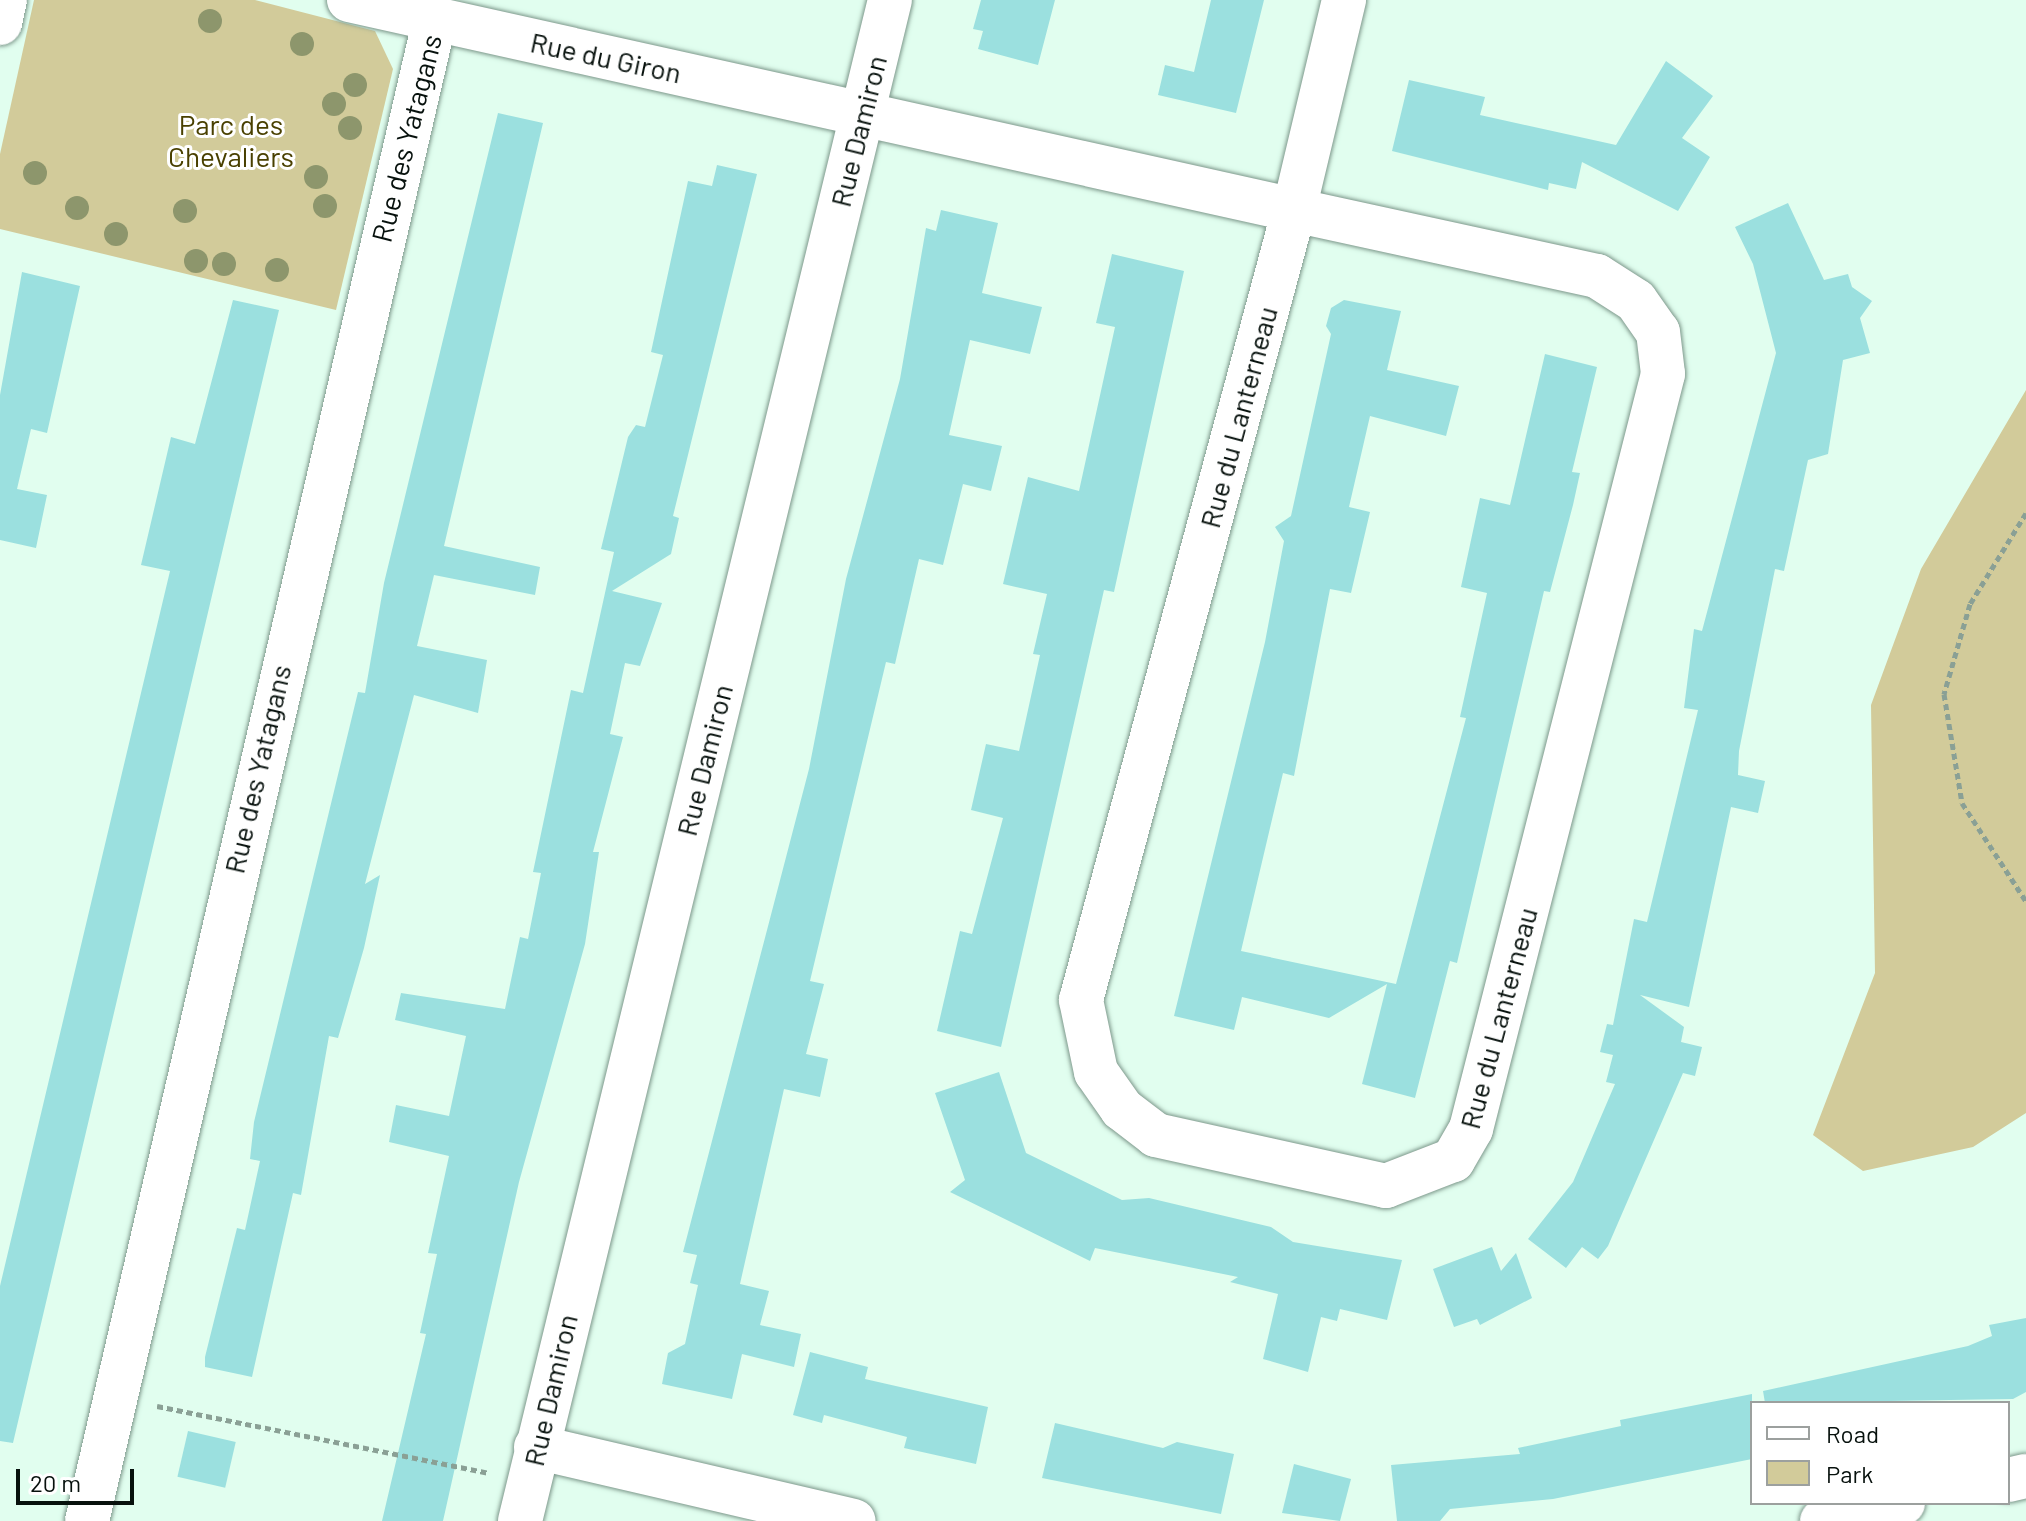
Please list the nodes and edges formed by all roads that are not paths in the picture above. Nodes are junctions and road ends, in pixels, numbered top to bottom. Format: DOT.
graph roads {
  1 [pos="5,0"];
  2 [pos="349,0"];
  3 [pos="890,0"];
  4 [pos="1344,0"];
  5 [pos="435,19"];
  6 [pos="0,23"];
  7 [pos="863,113"];
  8 [pos="1294,210"];
  9 [pos="528,1483"];
  10 [pos="1894,1505"];
  11 [pos="87,1521"];
  12 [pos="854,1521"];
  13 [pos="1822,1521"];
  1 -- 6 [label="street"];
  2 -- 5 [label="street, Rue du Giron"];
  3 -- 7 [label="street, Rue Damiron"];
  4 -- 8 [label="street, Rue du Lanterneau"];
  5 -- 7 [label="street, Rue du Giron"];
  5 -- 11 [label="street, Rue des Yatagans"];
  7 -- 8 [label="street, Rue du Lanterneau"];
  7 -- 9 [label="street, Rue Damiron"];
  8 -- 8 [label="street, Rue du Lanterneau"];
  9 -- 12 [label="street"];
  10 -- 13 [label="street"];
}
